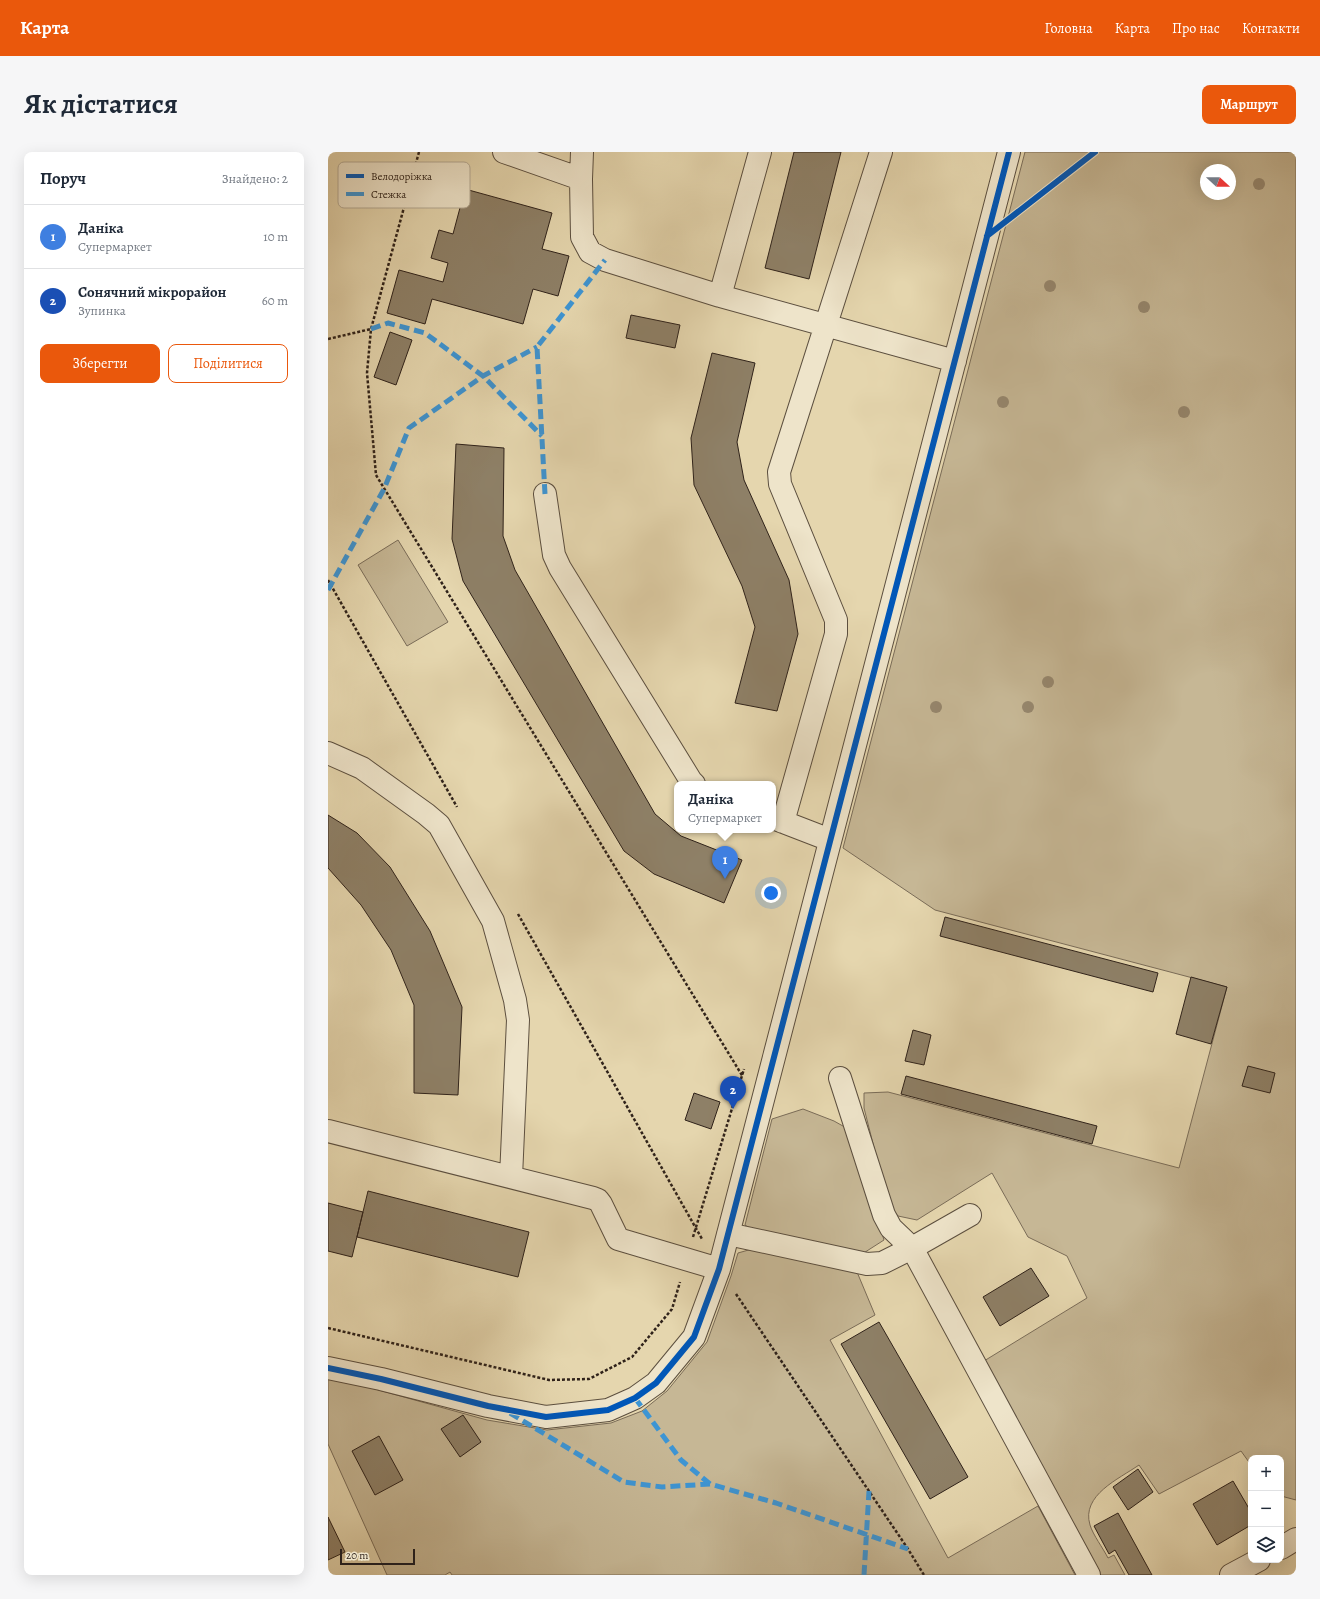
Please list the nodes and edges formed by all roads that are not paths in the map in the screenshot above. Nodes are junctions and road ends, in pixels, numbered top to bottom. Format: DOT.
graph roads {
  1 [pos="504,152"];
  2 [pos="582,152"];
  3 [pos="760,152"];
  4 [pos="881,152"];
  5 [pos="1009,152"];
  6 [pos="581,179"];
  7 [pos="720,296"];
  8 [pos="826,326"];
  9 [pos="955,361"];
  10 [pos="545,494"];
  11 [pos="328,753"];
  12 [pos="691,781"];
  13 [pos="778,820"];
  14 [pos="830,840"];
  15 [pos="840,1078"];
  16 [pos="328,1130"];
  17 [pos="511,1177"];
  18 [pos="970,1215"];
  19 [pos="728,1234"];
  20 [pos="912,1248"];
  21 [pos="719,1269"];
  22 [pos="328,1368"];
  23 [pos="1296,1540"];
  24 [pos="1284,1546"];
  25 [pos="1253,1563"];
  26 [pos="1089,1575"];
  27 [pos="1231,1575"];
  1 -- 6 [label="street"];
  2 -- 6 [label="street"];
  3 -- 7 [label="street"];
  4 -- 8 [label="street"];
  5 -- 9 [label="street"];
  6 -- 7 [label="street"];
  7 -- 8 [label="street"];
  8 -- 9 [label="street"];
  8 -- 13 [label="street"];
  9 -- 14 [label="street"];
  10 -- 12 [label="street"];
  11 -- 17 [label="street"];
  13 -- 14 [label="street"];
  14 -- 19 [label="street"];
  15 -- 20 [label="street"];
  16 -- 17 [label="street"];
  17 -- 21 [label="street"];
  18 -- 20 [label="street"];
  19 -- 20 [label="street"];
  19 -- 21 [label="street"];
  20 -- 26 [label="street"];
  21 -- 22 [label="street"];
  23 -- 24 [label="street"];
  25 -- 27 [label="street"];
}
